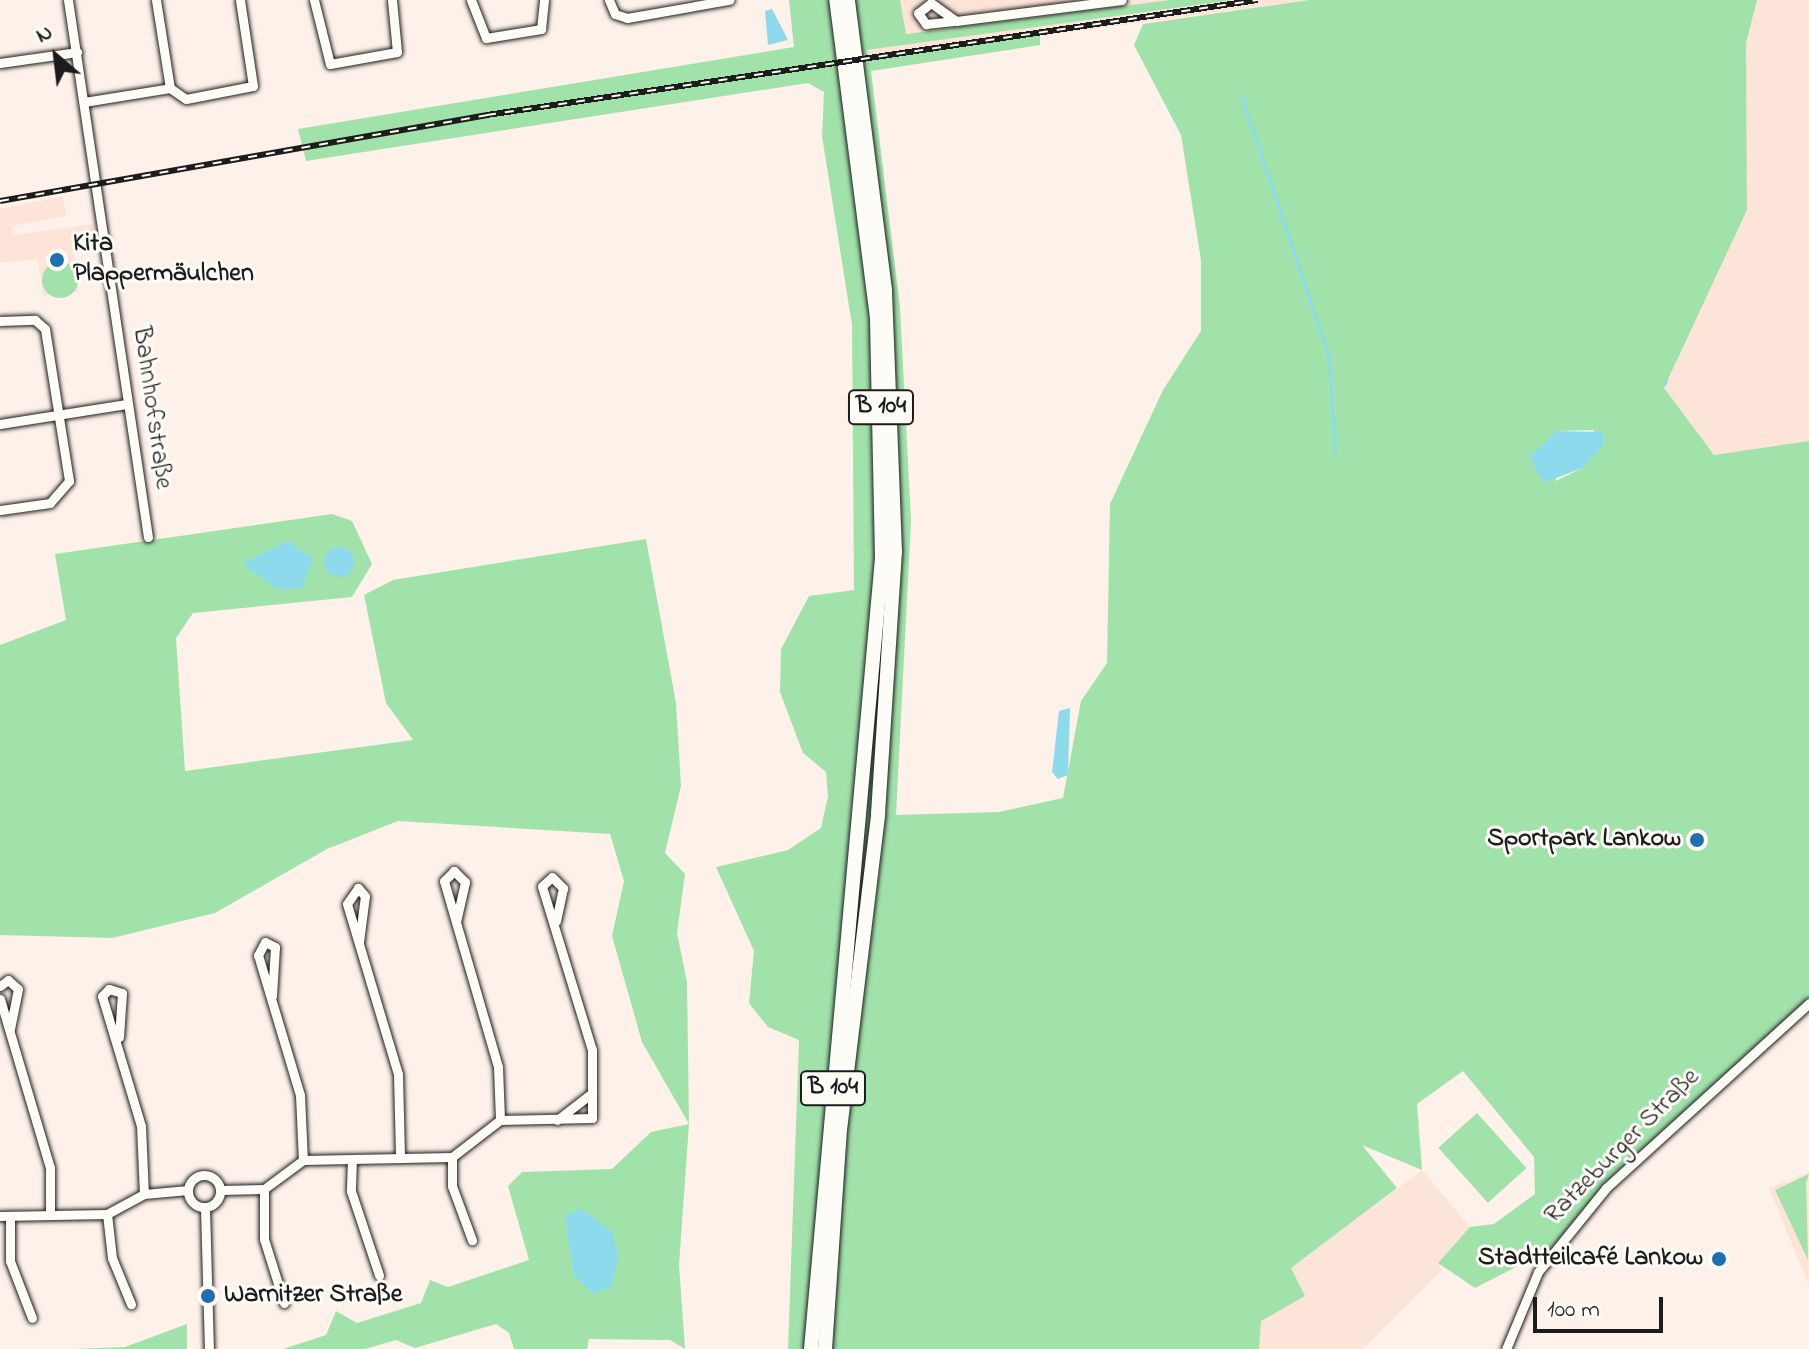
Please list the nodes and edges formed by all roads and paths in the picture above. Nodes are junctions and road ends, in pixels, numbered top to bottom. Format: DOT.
graph roads {
  1 [pos="68,0"];
  2 [pos="156,0"];
  3 [pos="240,0"];
  4 [pos="314,0"];
  5 [pos="392,0"];
  6 [pos="471,0"];
  7 [pos="544,0"];
  8 [pos="609,0"];
  9 [pos="729,0"];
  10 [pos="836,0"];
  11 [pos="848,0"];
  12 [pos="1122,0"];
  13 [pos="679,5"];
  14 [pos="956,21"];
  15 [pos="77,52"];
  16 [pos="0,63"];
  17 [pos="170,88"];
  18 [pos="84,102"];
  19 [pos="0,321"];
  20 [pos="126,404"];
  21 [pos="60,414"];
  22 [pos="0,424"];
  23 [pos="0,510"];
  24 [pos="148,537"];
  25 [pos="870,821"];
  26 [pos="556,921"];
  27 [pos="456,922"];
  28 [pos="359,942"];
  29 [pos="0,986"];
  30 [pos="272,996"];
  31 [pos="0,999"];
  32 [pos="1809,1003"];
  33 [pos="10,1029"];
  34 [pos="119,1037"];
  35 [pos="592,1093"];
  36 [pos="500,1120"];
  37 [pos="557,1120"];
  38 [pos="452,1157"];
  39 [pos="400,1158"];
  40 [pos="352,1159"];
  41 [pos="303,1160"];
  42 [pos="264,1189"];
  43 [pos="188,1190"];
  44 [pos="221,1190"];
  45 [pos="144,1194"];
  46 [pos="205,1208"];
  47 [pos="107,1214"];
  48 [pos="50,1215"];
  49 [pos="5,1216"];
  50 [pos="472,1240"];
  51 [pos="379,1275"];
  52 [pos="284,1303"];
  53 [pos="131,1304"];
  54 [pos="32,1318"];
  55 [pos="209,1349"];
  56 [pos="811,1349"];
  57 [pos="825,1349"];
  58 [pos="1506,1349"];
  1 -- 15 [label="street, Bahnhofstraße"];
  2 -- 17 [label="street"];
  3 -- 17 [label="street"];
  4 -- 5 [label="street"];
  6 -- 7 [label="street"];
  8 -- 13 [label="street"];
  9 -- 13 [label="street"];
  10 -- 25 [label="highway, B 104"];
  11 -- 25 [label="highway, B 104"];
  12 -- 14 [label="street"];
  15 -- 16 [label="street"];
  15 -- 18 [label="street, Bahnhofstraße"];
  17 -- 18 [label="street"];
  18 -- 20 [label="street, Bahnhofstraße"];
  19 -- 21 [label="street"];
  20 -- 21 [label="street"];
  20 -- 24 [label="street, Bahnhofstraße"];
  21 -- 22 [label="street"];
  21 -- 23 [label="street"];
  25 -- 56 [label="highway, B 104"];
  25 -- 57 [label="highway, B 104"];
  26 -- 35 [label="street"];
  27 -- 27 [label="street"];
  27 -- 36 [label="street"];
  28 -- 28 [label="street"];
  28 -- 39 [label="street"];
  29 -- 33 [label="street"];
  30 -- 30 [label="street"];
  30 -- 41 [label="street"];
  31 -- 33 [label="street"];
  32 -- 58 [label="street, Ratzeburger Straße"];
  33 -- 48 [label="street"];
  34 -- 45 [label="street"];
  35 -- 37 [label="street"];
  35 -- 37 [label="street"];
  36 -- 37 [label="street"];
  36 -- 38 [label="street"];
  38 -- 39 [label="street"];
  38 -- 50 [label="street"];
  39 -- 40 [label="street"];
  40 -- 41 [label="street"];
  40 -- 51 [label="street"];
  41 -- 42 [label="street"];
  42 -- 44 [label="street"];
  42 -- 52 [label="street"];
  43 -- 44 [label="street"];
  43 -- 45 [label="street"];
  43 -- 46 [label="street"];
  44 -- 46 [label="street"];
  45 -- 47 [label="street"];
  46 -- 55 [label="street"];
  47 -- 48 [label="street"];
  47 -- 53 [label="street"];
  48 -- 49 [label="street"];
  49 -- 54 [label="street"];
}
